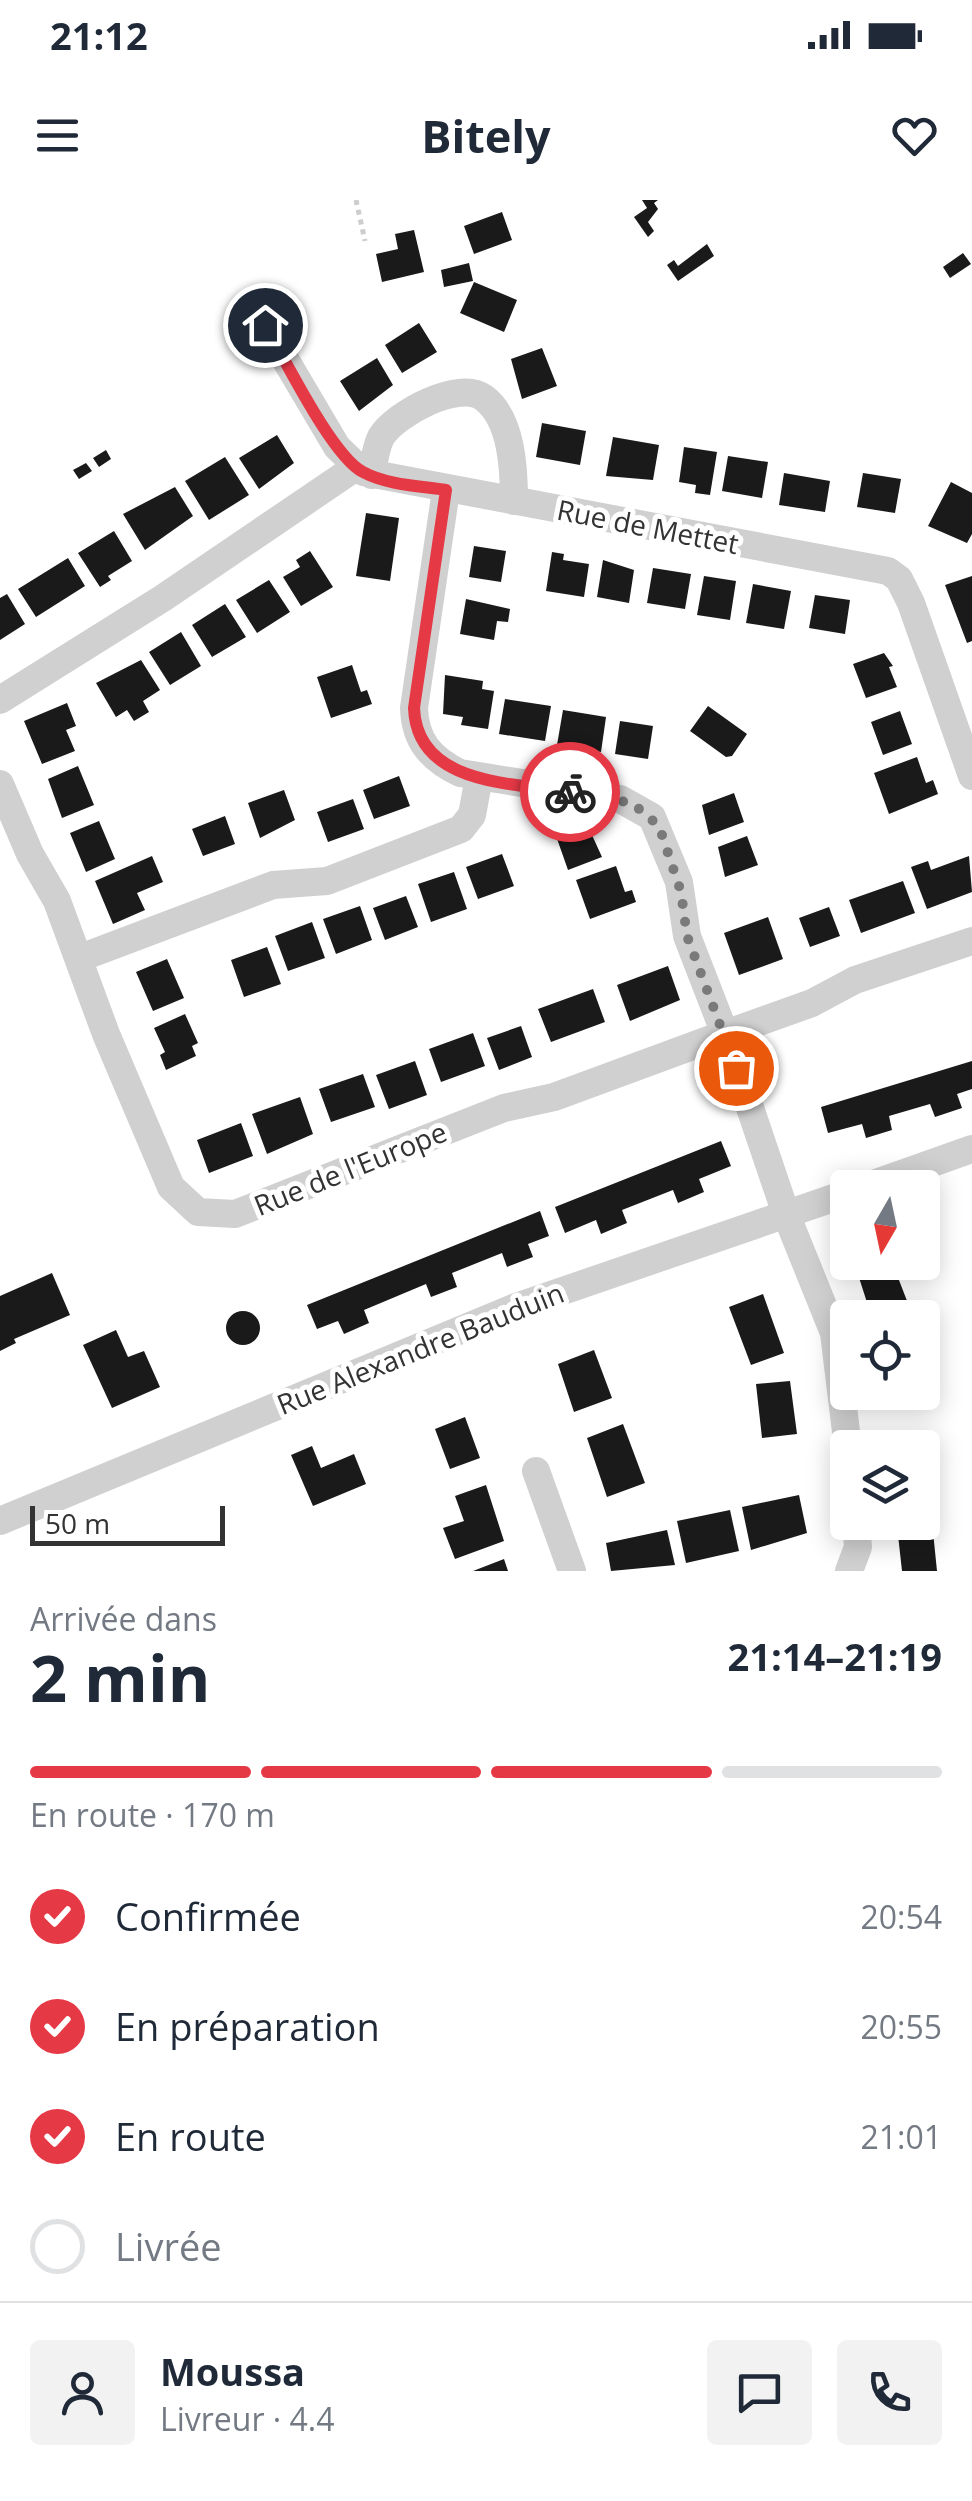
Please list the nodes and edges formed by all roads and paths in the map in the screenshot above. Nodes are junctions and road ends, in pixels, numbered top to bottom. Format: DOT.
graph roads {
  1 [pos="356,200"];
  2 [pos="365,241"];
  3 [pos="265,325"];
  4 [pos="364,471"];
  5 [pos="446,490"];
  6 [pos="514,501"];
  7 [pos="0,700"];
  8 [pos="967,748"];
  9 [pos="479,776"];
  10 [pos="972,776"];
  11 [pos="0,784"];
  12 [pos="972,941"];
  13 [pos="80,958"];
  14 [pos="725,1034"];
  15 [pos="972,1149"];
  16 [pos="913,1170"];
  17 [pos="830,1198"];
  18 [pos="786,1214"];
  19 [pos="846,1430"];
  20 [pos="536,1472"];
  21 [pos="0,1522"];
  22 [pos="857,1540"];
  23 [pos="572,1571"];
  24 [pos="850,1571"];
  1 -- 2 [label="path"];
  3 -- 4 [label="street"];
  4 -- 5 [label="street, Rue de Mettet"];
  4 -- 6 [label="street"];
  4 -- 7 [label="street"];
  5 -- 6 [label="street, Rue de Mettet"];
  5 -- 9 [label="street"];
  6 -- 8 [label="street, Rue de Mettet"];
  8 -- 10 [label="street, Rue de Mettet"];
  9 -- 13 [label="street"];
  9 -- 14 [label="street"];
  11 -- 13 [label="street, Rue de l'Europe"];
  12 -- 14 [label="street"];
  13 -- 14 [label="street, Rue de l'Europe"];
  14 -- 18 [label="street"];
  15 -- 16 [label="street"];
  17 -- 18 [label="street, Rue Alexandre Bauduin"];
  18 -- 19 [label="street"];
  18 -- 21 [label="street, Rue Alexandre Bauduin"];
  20 -- 23 [label="street"];
  22 -- 24 [label="street"];
}
